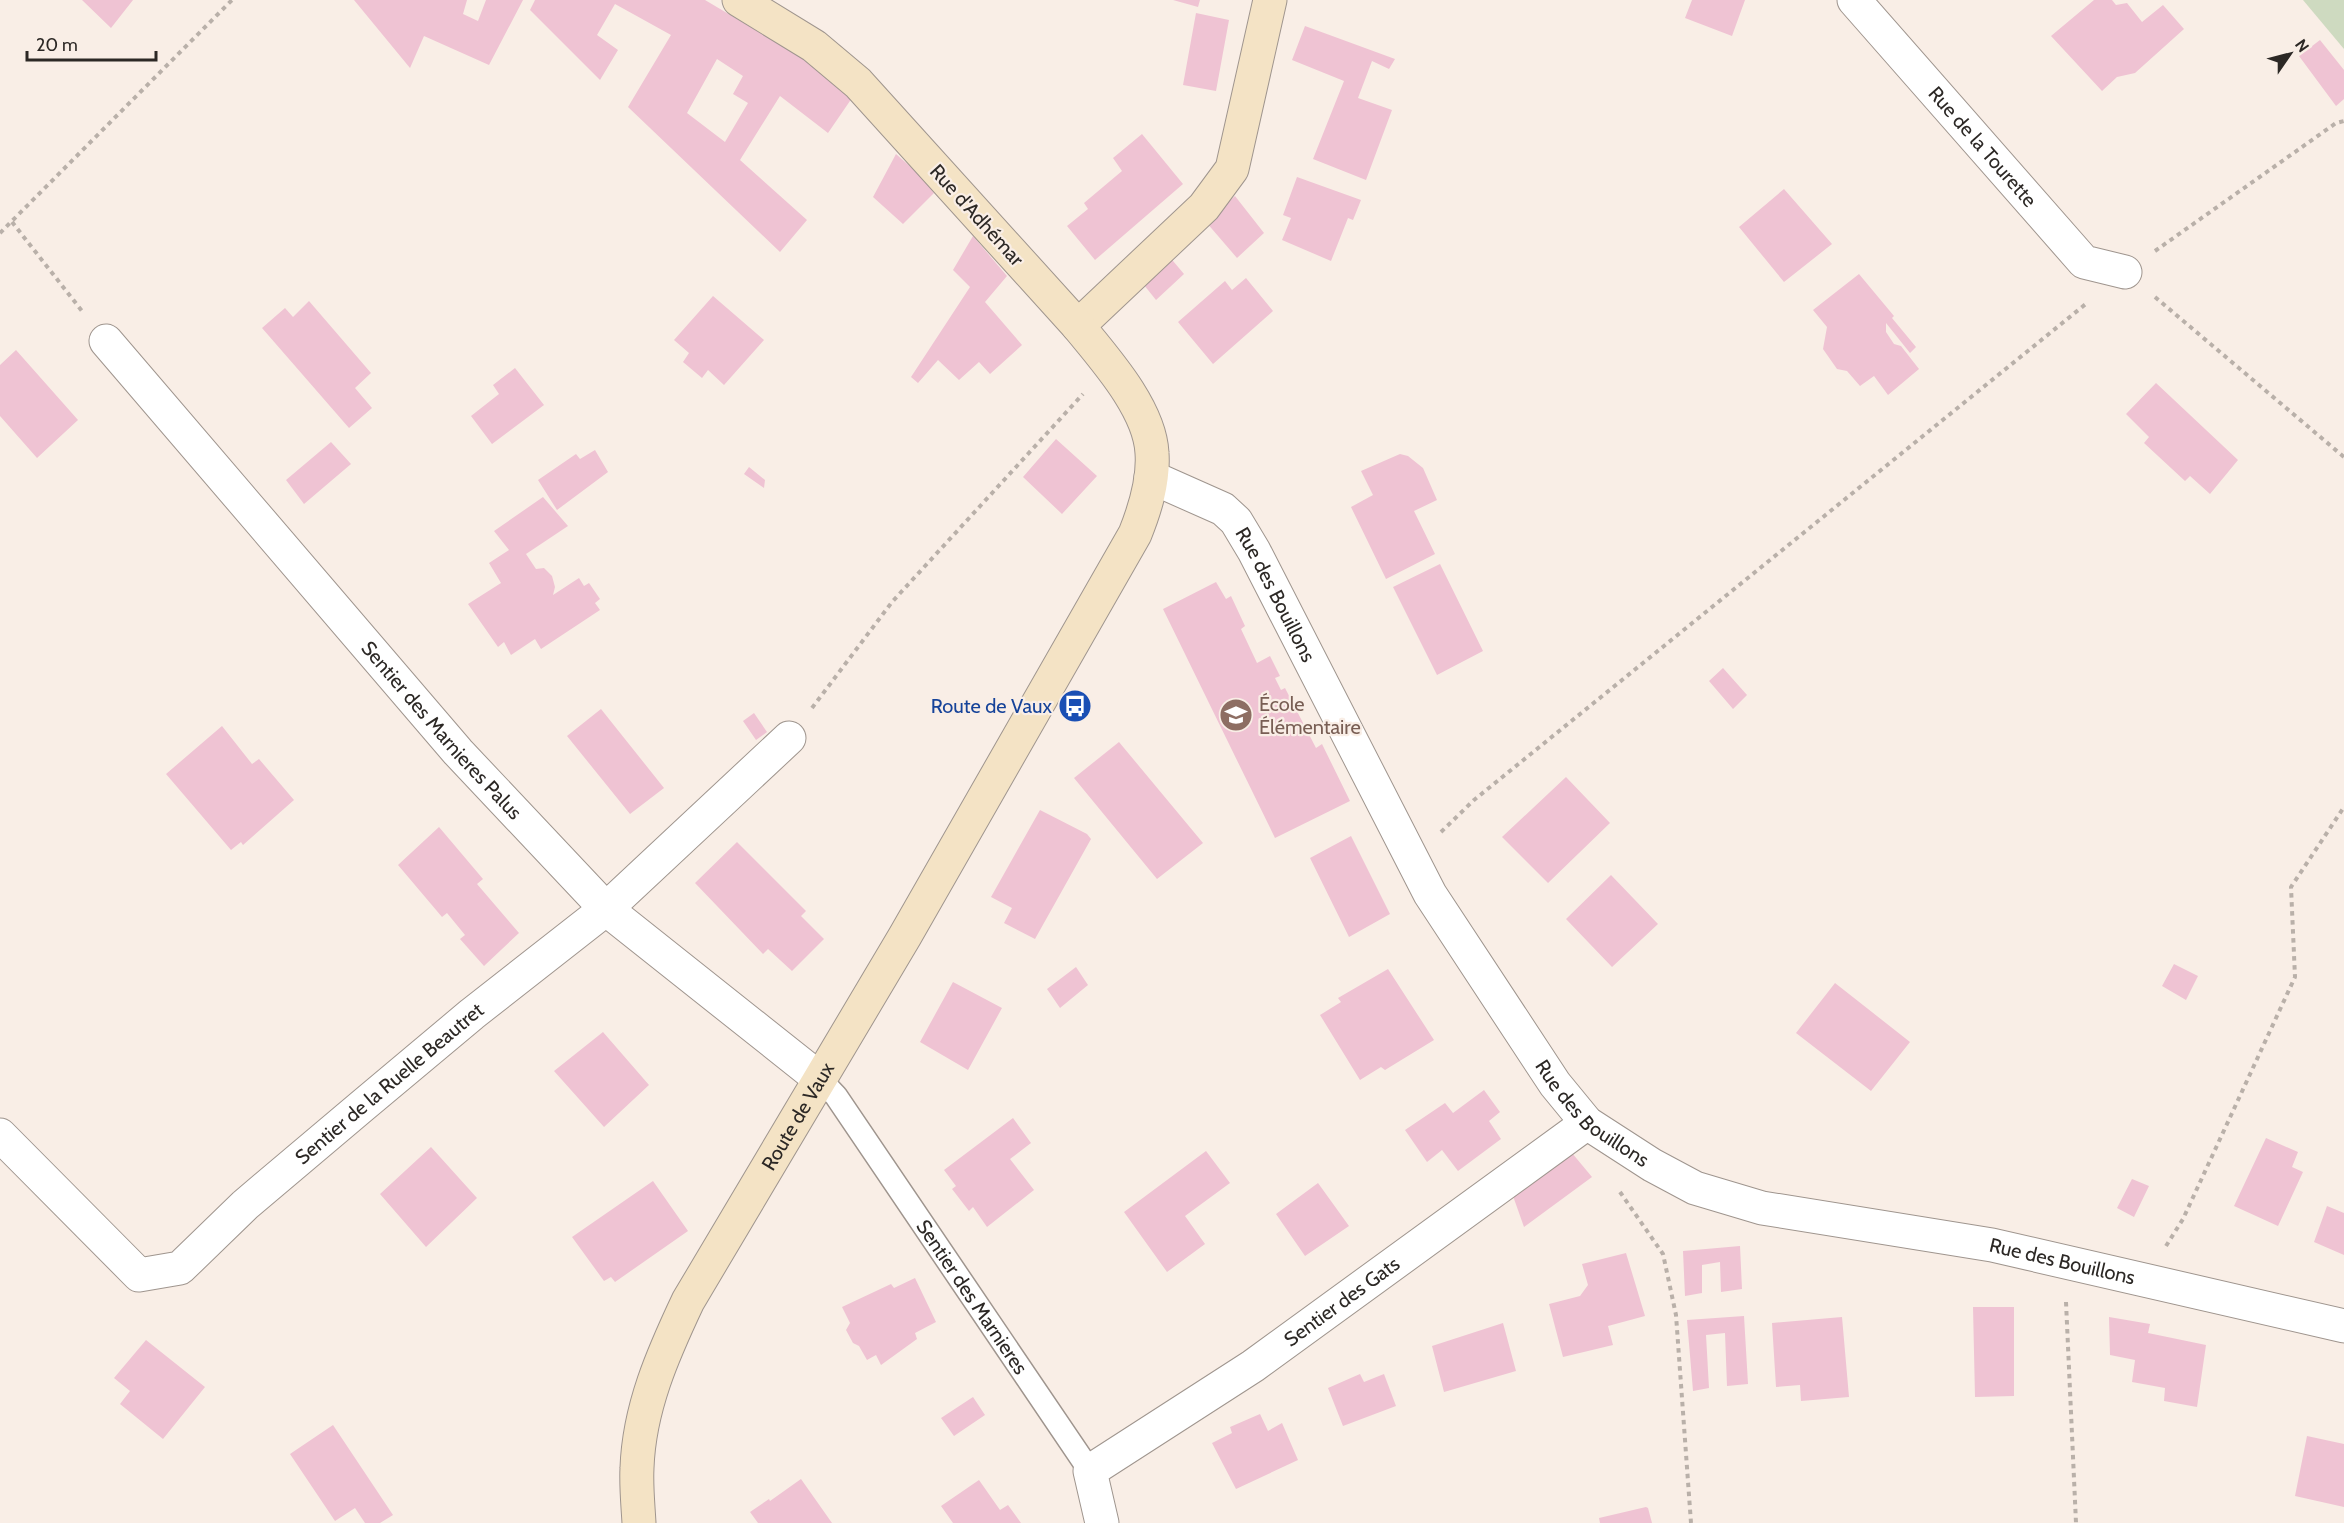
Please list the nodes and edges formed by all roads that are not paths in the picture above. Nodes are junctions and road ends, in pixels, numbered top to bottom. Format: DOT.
graph roads {
  1 [pos="739,0"];
  2 [pos="1270,0"];
  3 [pos="1854,0"];
  4 [pos="2125,272"];
  5 [pos="1078,326"];
  6 [pos="106,341"];
  7 [pos="1151,477"];
  8 [pos="789,738"];
  9 [pos="606,909"];
  10 [pos="820,1079"];
  11 [pos="1587,1123"];
  12 [pos="0,1136"];
  13 [pos="2344,1326"];
  14 [pos="1090,1471"];
  15 [pos="639,1523"];
  16 [pos="1102,1523"];
  1 -- 5 [label="street, Rue d'Adhémar"];
  2 -- 5 [label="street"];
  3 -- 4 [label="street, Rue de la Tourette"];
  5 -- 7 [label="street, Rue d'Adhémar"];
  6 -- 9 [label="street, Sentier des Marnieres Palus"];
  7 -- 10 [label="street, Route de Vaux"];
  7 -- 11 [label="street, Rue des Bouillons"];
  8 -- 9 [label="street, Sentier de la Ruelle Beautret"];
  9 -- 10 [label="street, Sentier des Marnieres Palus"];
  9 -- 12 [label="street, Sentier de la Ruelle Beautret"];
  10 -- 14 [label="lane, Sentier des Marnieres"];
  10 -- 15 [label="street, Route de Vaux"];
  11 -- 13 [label="street, Rue des Bouillons"];
  11 -- 14 [label="street, Sentier des Gats"];
  14 -- 16 [label="street, Sentier des Marnieres"];
}
